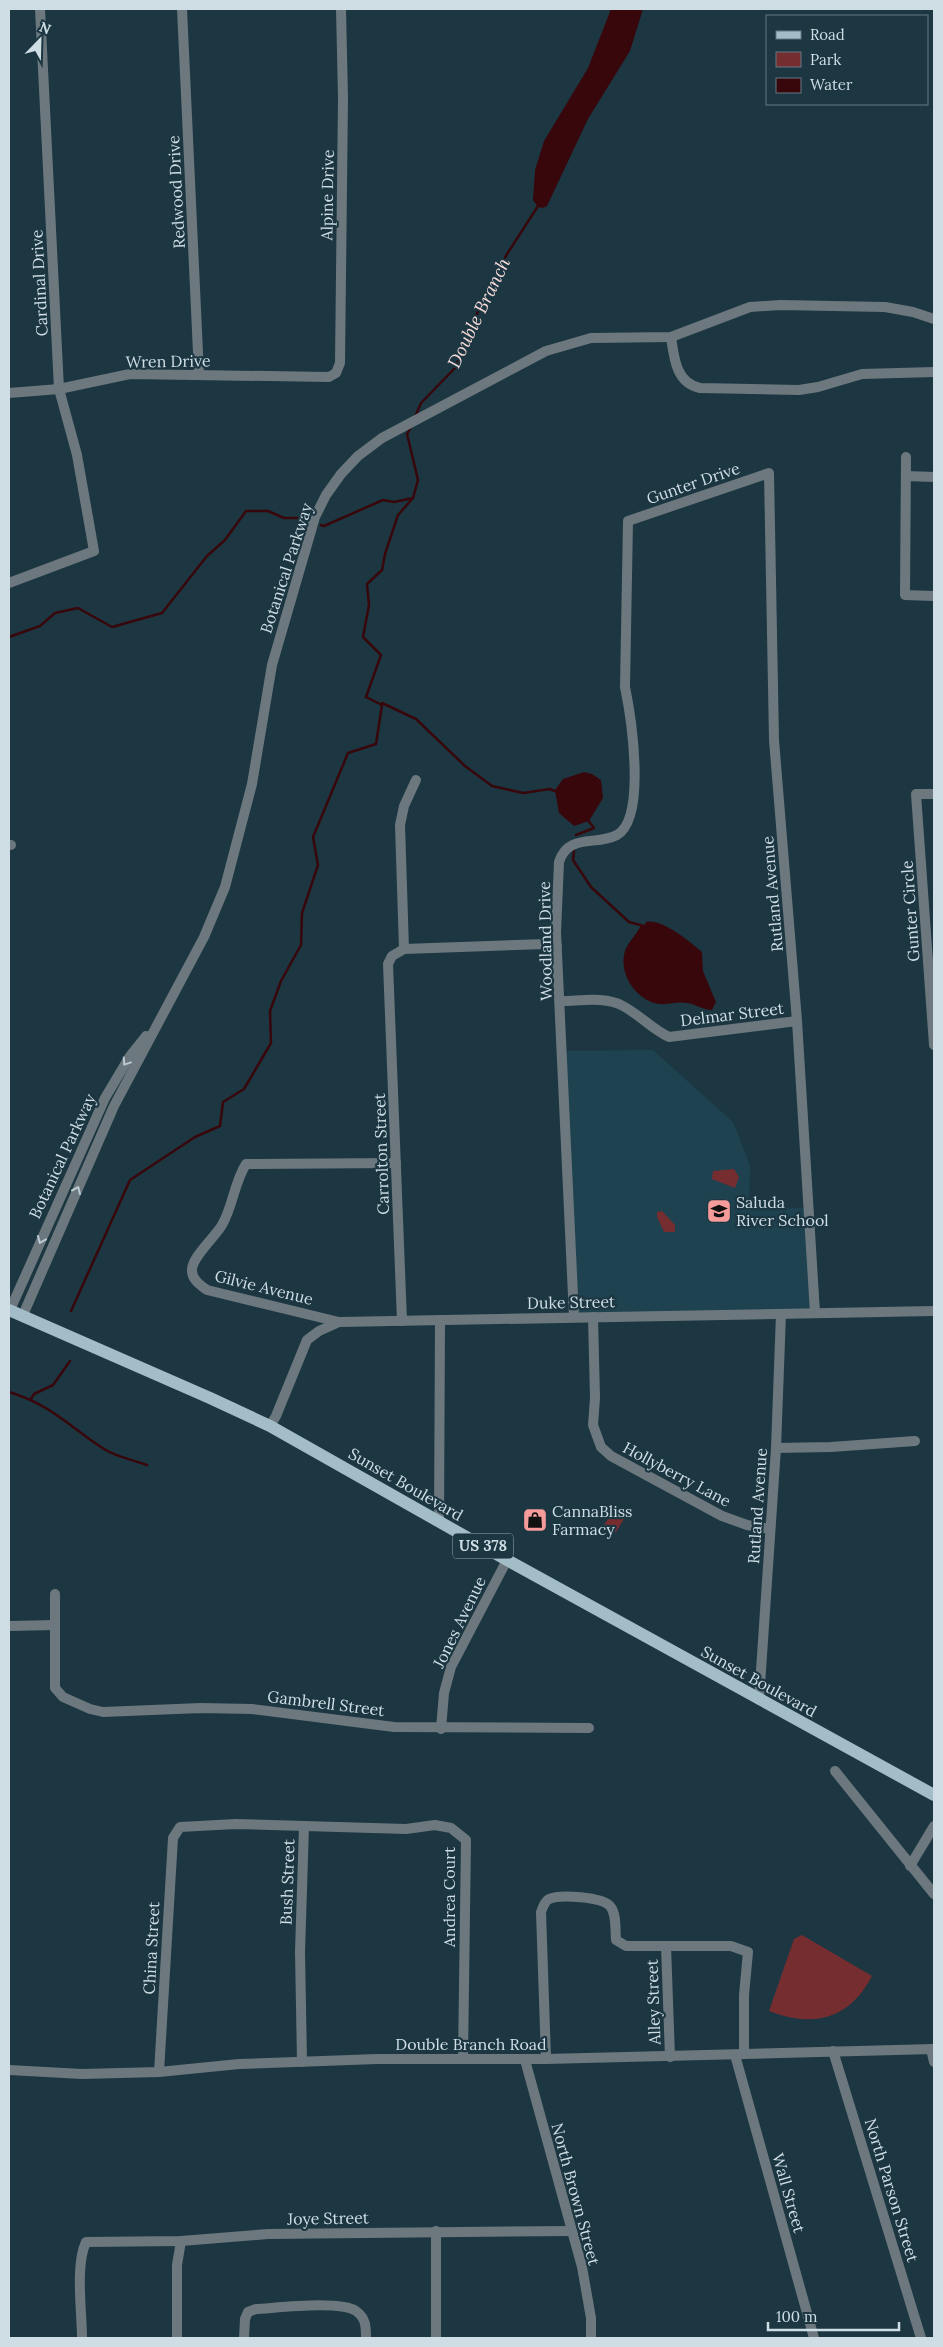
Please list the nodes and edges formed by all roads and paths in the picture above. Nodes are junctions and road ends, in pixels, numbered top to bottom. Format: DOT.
graph roads {
  1 [pos="40,9"];
  2 [pos="182,9"];
  3 [pos="341,9"];
  4 [pos="934,319"];
  5 [pos="671,337"];
  6 [pos="934,372"];
  7 [pos="198,374"];
  8 [pos="328,377"];
  9 [pos="59,389"];
  10 [pos="9,394"];
  11 [pos="906,457"];
  12 [pos="768,473"];
  13 [pos="906,476"];
  14 [pos="934,477"];
  15 [pos="628,521"];
  16 [pos="9,583"];
  17 [pos="934,596"];
  18 [pos="416,780"];
  19 [pos="934,794"];
  20 [pos="557,946"];
  21 [pos="404,949"];
  22 [pos="560,1002"];
  23 [pos="797,1021"];
  24 [pos="156,1024"];
  25 [pos="934,1045"];
  26 [pos="396,1163"];
  27 [pos="9,1310"];
  28 [pos="934,1311"];
  29 [pos="781,1314"];
  30 [pos="815,1314"];
  31 [pos="23,1315"];
  32 [pos="574,1317"];
  33 [pos="593,1317"];
  34 [pos="440,1320"];
  35 [pos="402,1321"];
  36 [pos="339,1322"];
  37 [pos="270,1426"];
  38 [pos="915,1440"];
  39 [pos="776,1448"];
  40 [pos="440,1522"];
  41 [pos="770,1529"];
  42 [pos="507,1560"];
  43 [pos="55,1594"];
  44 [pos="9,1626"];
  45 [pos="55,1626"];
  46 [pos="759,1700"];
  47 [pos="589,1728"];
  48 [pos="441,1729"];
  49 [pos="835,1771"];
  50 [pos="934,1795"];
  51 [pos="304,1826"];
  52 [pos="934,1826"];
  53 [pos="180,1827"];
  54 [pos="910,1866"];
  55 [pos="934,1894"];
  56 [pos="666,1946"];
  57 [pos="932,2049"];
  58 [pos="834,2051"];
  59 [pos="739,2055"];
  60 [pos="670,2057"];
  61 [pos="546,2059"];
  62 [pos="463,2060"];
  63 [pos="525,2060"];
  64 [pos="302,2062"];
  65 [pos="934,2062"];
  66 [pos="9,2070"];
  67 [pos="159,2072"];
  68 [pos="436,2231"];
  69 [pos="571,2231"];
  70 [pos="181,2241"];
  71 [pos="82,2338"];
  72 [pos="177,2338"];
  73 [pos="244,2338"];
  74 [pos="366,2338"];
  75 [pos="436,2338"];
  76 [pos="591,2338"];
  77 [pos="814,2338"];
  78 [pos="921,2338"];
  1 -- 9 [label="street, Cardinal Drive"];
  2 -- 7 [label="street, Redwood Drive"];
  3 -- 8 [label="street, Alpine Drive"];
  4 -- 5 [label="street, Botanical Parkway"];
  5 -- 6 [label="street"];
  5 -- 24 [label="street, Botanical Parkway"];
  7 -- 8 [label="street, Wren Drive"];
  7 -- 9 [label="street, Wren Drive"];
  9 -- 10 [label="street, Wren Drive"];
  9 -- 16 [label="street, Cardinal Drive"];
  11 -- 13 [label="street"];
  12 -- 15 [label="street, Gunter Drive"];
  12 -- 23 [label="street, Rutland Avenue"];
  13 -- 14 [label="street"];
  13 -- 17 [label="street"];
  15 -- 20 [label="street, Woodland Drive"];
  18 -- 21 [label="street"];
  19 -- 25 [label="street, Gunter Circle"];
  20 -- 21 [label="street"];
  20 -- 22 [label="street, Woodland Drive"];
  21 -- 26 [label="street, Carrolton Street"];
  22 -- 23 [label="street, Delmar Street"];
  22 -- 32 [label="street, Woodland Drive"];
  23 -- 30 [label="street, Rutland Avenue"];
  24 -- 27 [label="street, Botanical Parkway, one-way"];
  31 -- 24 [label="street, Botanical Parkway, one-way"];
  26 -- 35 [label="street, Carrolton Street"];
  26 -- 36 [label="street, Gilvie Avenue"];
  27 -- 31 [label="main road, Sunset Boulevard / US 378"];
  28 -- 30 [label="street, Duke Street"];
  29 -- 30 [label="street, Duke Street"];
  29 -- 33 [label="street, Duke Street"];
  29 -- 39 [label="street, Rutland Avenue"];
  31 -- 37 [label="main road, Sunset Boulevard / US 378"];
  32 -- 33 [label="street, Duke Street"];
  32 -- 34 [label="street, Duke Street"];
  33 -- 41 [label="street, Hollyberry Lane"];
  34 -- 35 [label="street, Duke Street"];
  34 -- 40 [label="street"];
  35 -- 36 [label="street, Duke Street"];
  36 -- 37 [label="street, Duke Street"];
  37 -- 40 [label="main road, Sunset Boulevard / US 378"];
  38 -- 39 [label="street"];
  39 -- 41 [label="street, Rutland Avenue"];
  40 -- 42 [label="main road, Sunset Boulevard / US 378"];
  41 -- 46 [label="street, Rutland Avenue"];
  42 -- 46 [label="main road, Sunset Boulevard / US 378"];
  42 -- 48 [label="street, Jones Avenue"];
  43 -- 45 [label="street"];
  44 -- 45 [label="street"];
  45 -- 48 [label="street, Gambrell Street"];
  46 -- 50 [label="main road, Sunset Boulevard / US 378"];
  47 -- 48 [label="street, Gambrell Street"];
  49 -- 54 [label="street"];
  51 -- 53 [label="street, Bush Street"];
  51 -- 62 [label="street, Andrea Court"];
  51 -- 64 [label="street, Bush Street"];
  52 -- 54 [label="street"];
  53 -- 67 [label="street, China Street"];
  54 -- 55 [label="street"];
  56 -- 59 [label="street, Wall Street"];
  56 -- 60 [label="street, Alley Street"];
  56 -- 61 [label="street"];
  57 -- 58 [label="street, Double Branch Road"];
  57 -- 65 [label="street"];
  58 -- 59 [label="street, Double Branch Road"];
  58 -- 78 [label="street, North Parson Street"];
  59 -- 60 [label="street, Double Branch Road"];
  59 -- 77 [label="street, Wall Street"];
  60 -- 61 [label="street, Double Branch Road"];
  61 -- 63 [label="street, Double Branch Road"];
  62 -- 63 [label="street, Double Branch Road"];
  62 -- 64 [label="street, Double Branch Road"];
  63 -- 69 [label="street, North Brown Street"];
  64 -- 67 [label="street, Double Branch Road"];
  66 -- 67 [label="street, Double Branch Road"];
  68 -- 69 [label="street, Joye Street"];
  68 -- 70 [label="street, Joye Street"];
  68 -- 75 [label="street"];
  69 -- 76 [label="street, North Brown Street"];
  70 -- 71 [label="street, Joye Street"];
  70 -- 72 [label="street"];
  73 -- 74 [label="street"];
}
